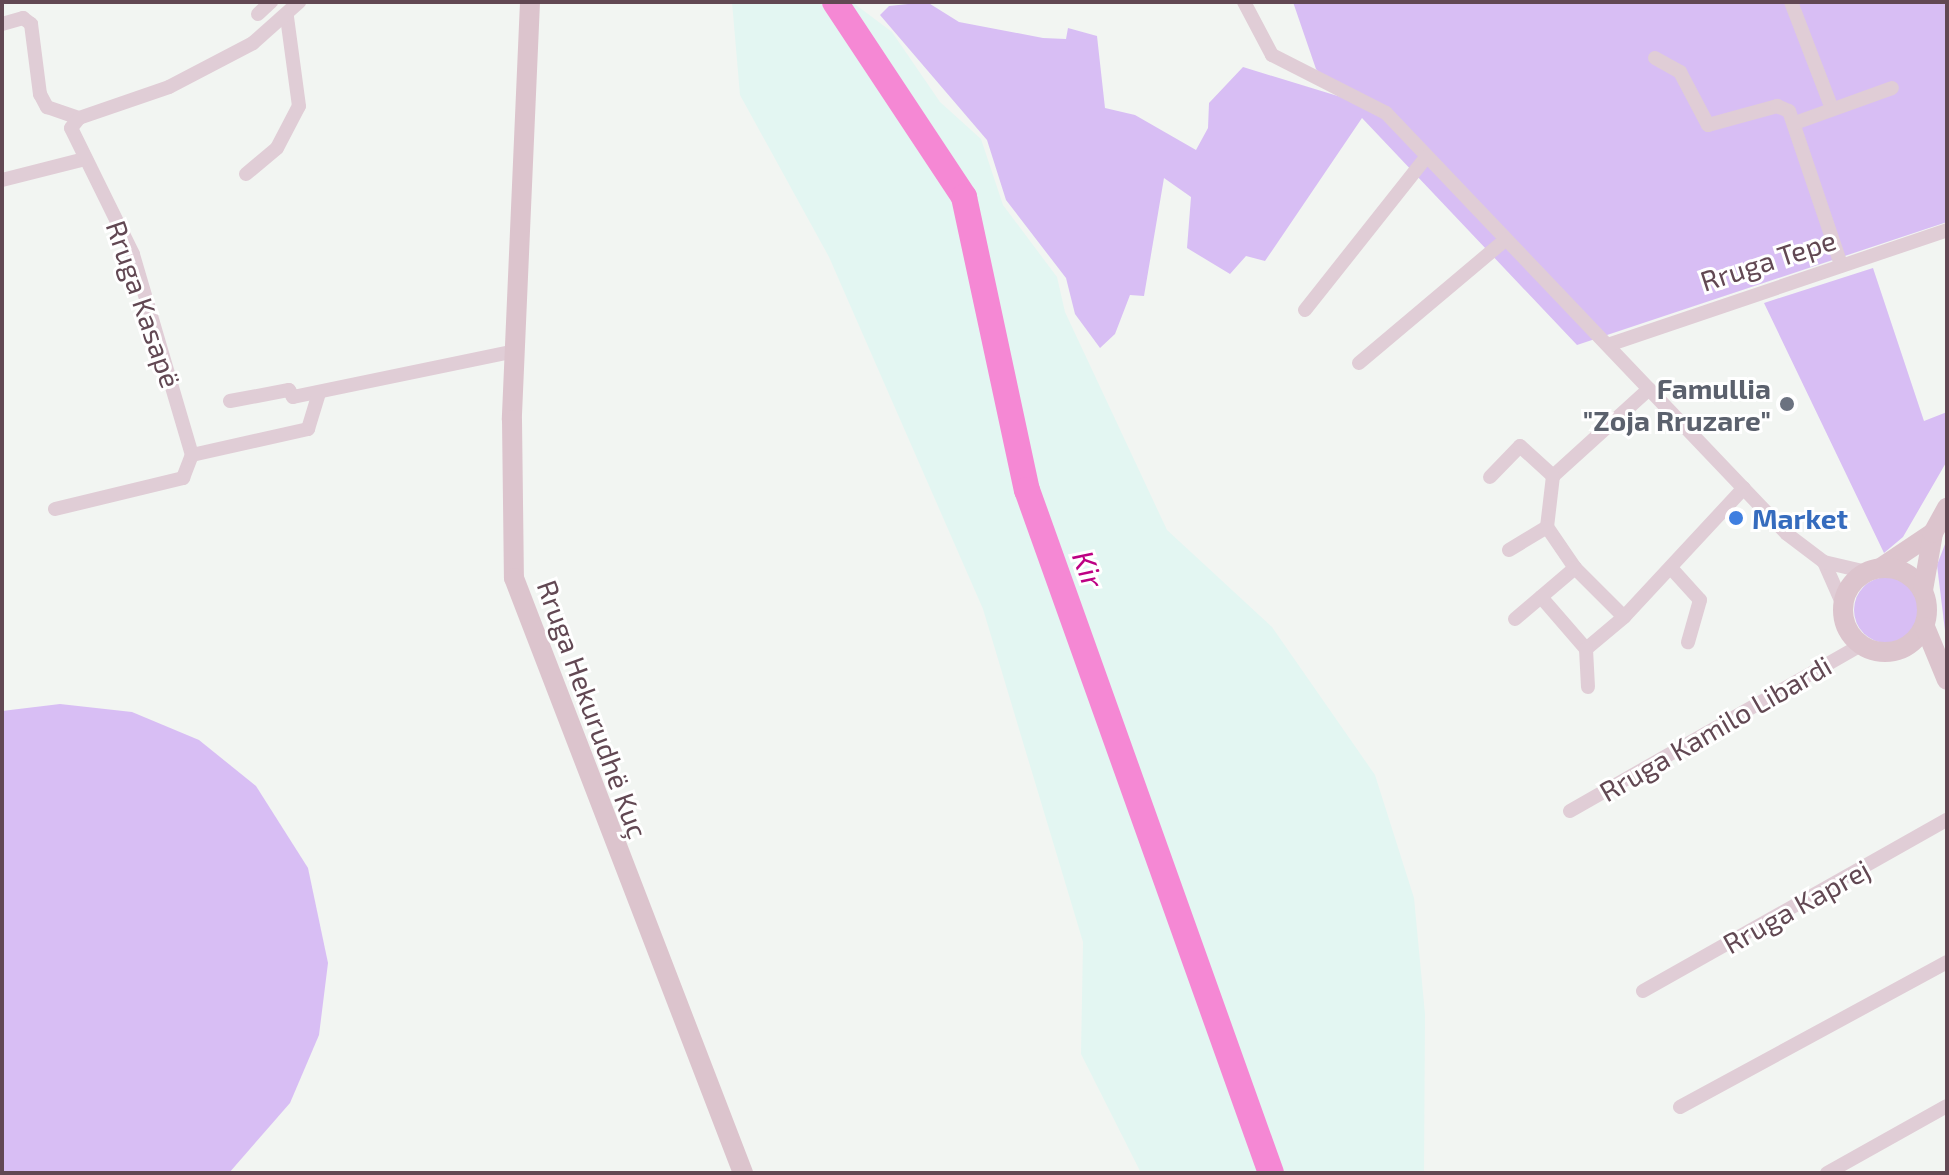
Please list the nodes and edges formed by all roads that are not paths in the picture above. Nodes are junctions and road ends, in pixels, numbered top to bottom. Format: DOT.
graph roads {
  1 [pos="271,2"];
  2 [pos="299,2"];
  3 [pos="530,2"];
  4 [pos="1244,2"];
  5 [pos="1791,2"];
  6 [pos="258,14"];
  7 [pos="287,17"];
  8 [pos="2,24"];
  9 [pos="1655,58"];
  10 [pos="1892,88"];
  11 [pos="1832,109"];
  12 [pos="79,118"];
  13 [pos="1795,123"];
  14 [pos="1427,156"];
  15 [pos="81,160"];
  16 [pos="246,174"];
  17 [pos="2,180"];
  18 [pos="1947,230"];
  19 [pos="1506,239"];
  20 [pos="1841,265"];
  21 [pos="1305,310"];
  22 [pos="1608,345"];
  23 [pos="515,351"];
  24 [pos="1359,363"];
  25 [pos="1649,389"];
  26 [pos="319,393"];
  27 [pos="230,401"];
  28 [pos="192,455"];
  29 [pos="1553,476"];
  30 [pos="1490,477"];
  31 [pos="1744,488"];
  32 [pos="1947,508"];
  33 [pos="55,509"];
  34 [pos="1547,527"];
  35 [pos="1933,533"];
  36 [pos="1509,550"];
  37 [pos="1824,562"];
  38 [pos="1575,568"];
  39 [pos="1671,568"];
  40 [pos="1874,570"];
  41 [pos="1923,590"];
  42 [pos="1541,597"];
  43 [pos="1843,605"];
  44 [pos="1624,617"];
  45 [pos="1515,619"];
  46 [pos="1925,627"];
  47 [pos="1688,642"];
  48 [pos="1861,645"];
  49 [pos="1586,649"];
  50 [pos="1897,652"];
  51 [pos="1944,677"];
  52 [pos="1588,687"];
  53 [pos="1570,811"];
  54 [pos="1947,820"];
  55 [pos="1947,962"];
  56 [pos="1643,991"];
  57 [pos="1947,1106"];
  58 [pos="1680,1107"];
  59 [pos="743,1173"];
  60 [pos="1827,1173"];
  1 -- 6 [label="street"];
  2 -- 7 [label="street"];
  3 -- 23 [label="street, Rruga Hekurudhë Kuç"];
  4 -- 14 [label="street"];
  5 -- 11 [label="street"];
  7 -- 12 [label="street"];
  7 -- 16 [label="street"];
  8 -- 12 [label="street"];
  9 -- 13 [label="street"];
  10 -- 11 [label="street"];
  11 -- 13 [label="street"];
  12 -- 15 [label="street, Rruga Kasapë"];
  13 -- 20 [label="street"];
  14 -- 19 [label="street"];
  14 -- 21 [label="street"];
  15 -- 17 [label="street"];
  15 -- 28 [label="street, Rruga Kasapë"];
  18 -- 20 [label="street, Rruga Tepe"];
  19 -- 22 [label="street"];
  19 -- 24 [label="street"];
  20 -- 22 [label="street, Rruga Tepe"];
  22 -- 25 [label="street"];
  23 -- 26 [label="street"];
  23 -- 59 [label="street, Rruga Hekurudhë Kuç"];
  25 -- 29 [label="street"];
  25 -- 31 [label="street"];
  26 -- 27 [label="street"];
  26 -- 28 [label="street"];
  28 -- 33 [label="street"];
  29 -- 30 [label="street"];
  29 -- 34 [label="street"];
  31 -- 37 [label="street"];
  31 -- 39 [label="street"];
  32 -- 35 [label="street"];
  34 -- 36 [label="street"];
  34 -- 38 [label="street"];
  35 -- 40 [label="street"];
  35 -- 41 [label="street"];
  37 -- 40 [label="street"];
  37 -- 43 [label="street"];
  38 -- 42 [label="street"];
  38 -- 44 [label="street"];
  39 -- 44 [label="street"];
  39 -- 47 [label="street"];
  40 -- 41 [label="street"];
  40 -- 43 [label="street"];
  41 -- 46 [label="street"];
  42 -- 45 [label="street"];
  42 -- 49 [label="street"];
  43 -- 48 [label="street"];
  44 -- 49 [label="street"];
  46 -- 50 [label="street"];
  46 -- 51 [label="street"];
  48 -- 50 [label="street"];
  48 -- 53 [label="street, Rruga Kamilo Libardi"];
  49 -- 52 [label="street"];
  50 -- 51 [label="street"];
  54 -- 56 [label="street, Rruga Kaprej"];
  55 -- 58 [label="street"];
  57 -- 60 [label="street"];
}
